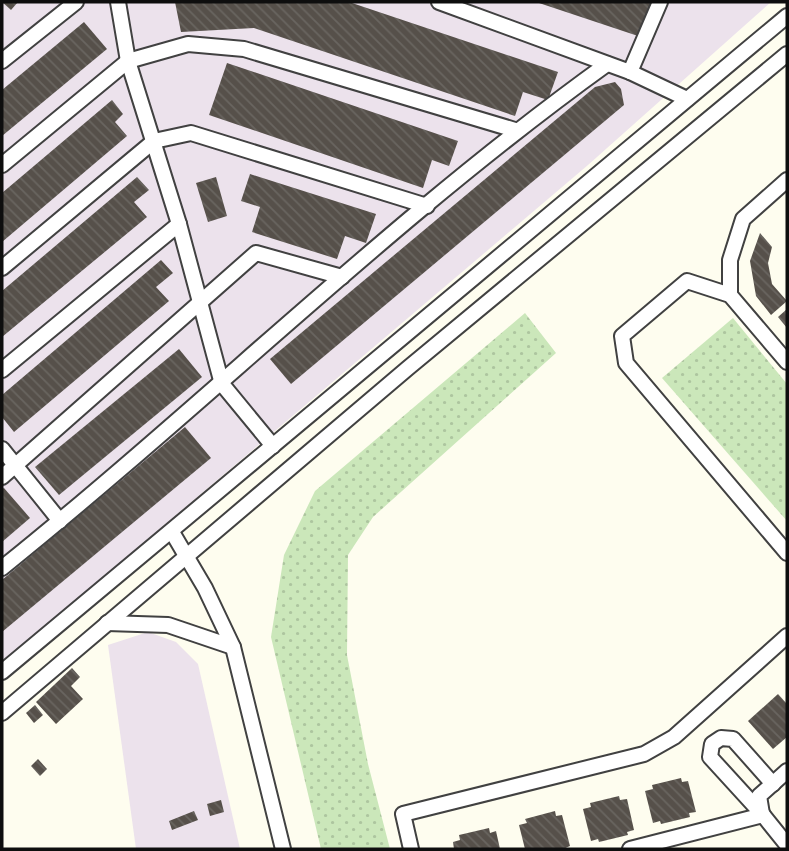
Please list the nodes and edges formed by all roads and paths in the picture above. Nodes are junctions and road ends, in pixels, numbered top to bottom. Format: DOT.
graph roads {
  1 [pos="75,2"];
  2 [pos="118,2"];
  3 [pos="439,2"];
  4 [pos="660,2"];
  5 [pos="787,16"];
  6 [pos="787,54"];
  7 [pos="2,61"];
  8 [pos="128,61"];
  9 [pos="607,64"];
  10 [pos="630,72"];
  11 [pos="687,99"];
  12 [pos="514,130"];
  13 [pos="154,141"];
  14 [pos="2,165"];
  15 [pos="787,180"];
  16 [pos="427,206"];
  17 [pos="179,224"];
  18 [pos="2,268"];
  19 [pos="342,277"];
  20 [pos="730,295"];
  21 [pos="199,302"];
  22 [pos="787,362"];
  23 [pos="2,370"];
  24 [pos="222,384"];
  25 [pos="273,446"];
  26 [pos="2,449"];
  27 [pos="15,466"];
  28 [pos="2,477"];
  29 [pos="60,521"];
  30 [pos="172,532"];
  31 [pos="787,553"];
  32 [pos="186,556"];
  33 [pos="2,568"];
  34 [pos="107,623"];
  35 [pos="787,636"];
  36 [pos="233,647"];
  37 [pos="2,673"];
  38 [pos="2,713"];
  39 [pos="787,771"];
  40 [pos="773,783"];
  41 [pos="763,815"];
  42 [pos="787,845"];
  43 [pos="283,849"];
  44 [pos="411,849"];
  45 [pos="630,849"];
  1 -- 7 [label="street"];
  2 -- 8 [label="street"];
  3 -- 9 [label="street"];
  4 -- 10 [label="street"];
  5 -- 11 [label="street"];
  6 -- 32 [label="street"];
  8 -- 12 [label="street"];
  8 -- 13 [label="street"];
  8 -- 14 [label="street"];
  9 -- 10 [label="street"];
  9 -- 12 [label="street"];
  10 -- 11 [label="street"];
  11 -- 25 [label="street"];
  12 -- 16 [label="street"];
  13 -- 16 [label="street"];
  13 -- 17 [label="street"];
  13 -- 18 [label="street"];
  15 -- 20 [label="street"];
  16 -- 19 [label="street"];
  17 -- 21 [label="street"];
  17 -- 23 [label="street"];
  19 -- 21 [label="street"];
  19 -- 24 [label="street"];
  20 -- 22 [label="street"];
  20 -- 31 [label="street"];
  21 -- 24 [label="street"];
  21 -- 27 [label="street"];
  24 -- 25 [label="street"];
  24 -- 29 [label="street"];
  25 -- 30 [label="street"];
  26 -- 27 [label="street"];
  27 -- 28 [label="street"];
  27 -- 29 [label="street"];
  29 -- 33 [label="street"];
  30 -- 32 [label="street"];
  30 -- 37 [label="street"];
  32 -- 34 [label="street"];
  32 -- 36 [label="street"];
  34 -- 36 [label="street"];
  34 -- 38 [label="street"];
  35 -- 44 [label="street"];
  36 -- 43 [label="street"];
  39 -- 40 [label="street"];
  40 -- 41 [label="street"];
  40 -- 41 [label="street"];
  41 -- 42 [label="street"];
  41 -- 45 [label="street"];
}
